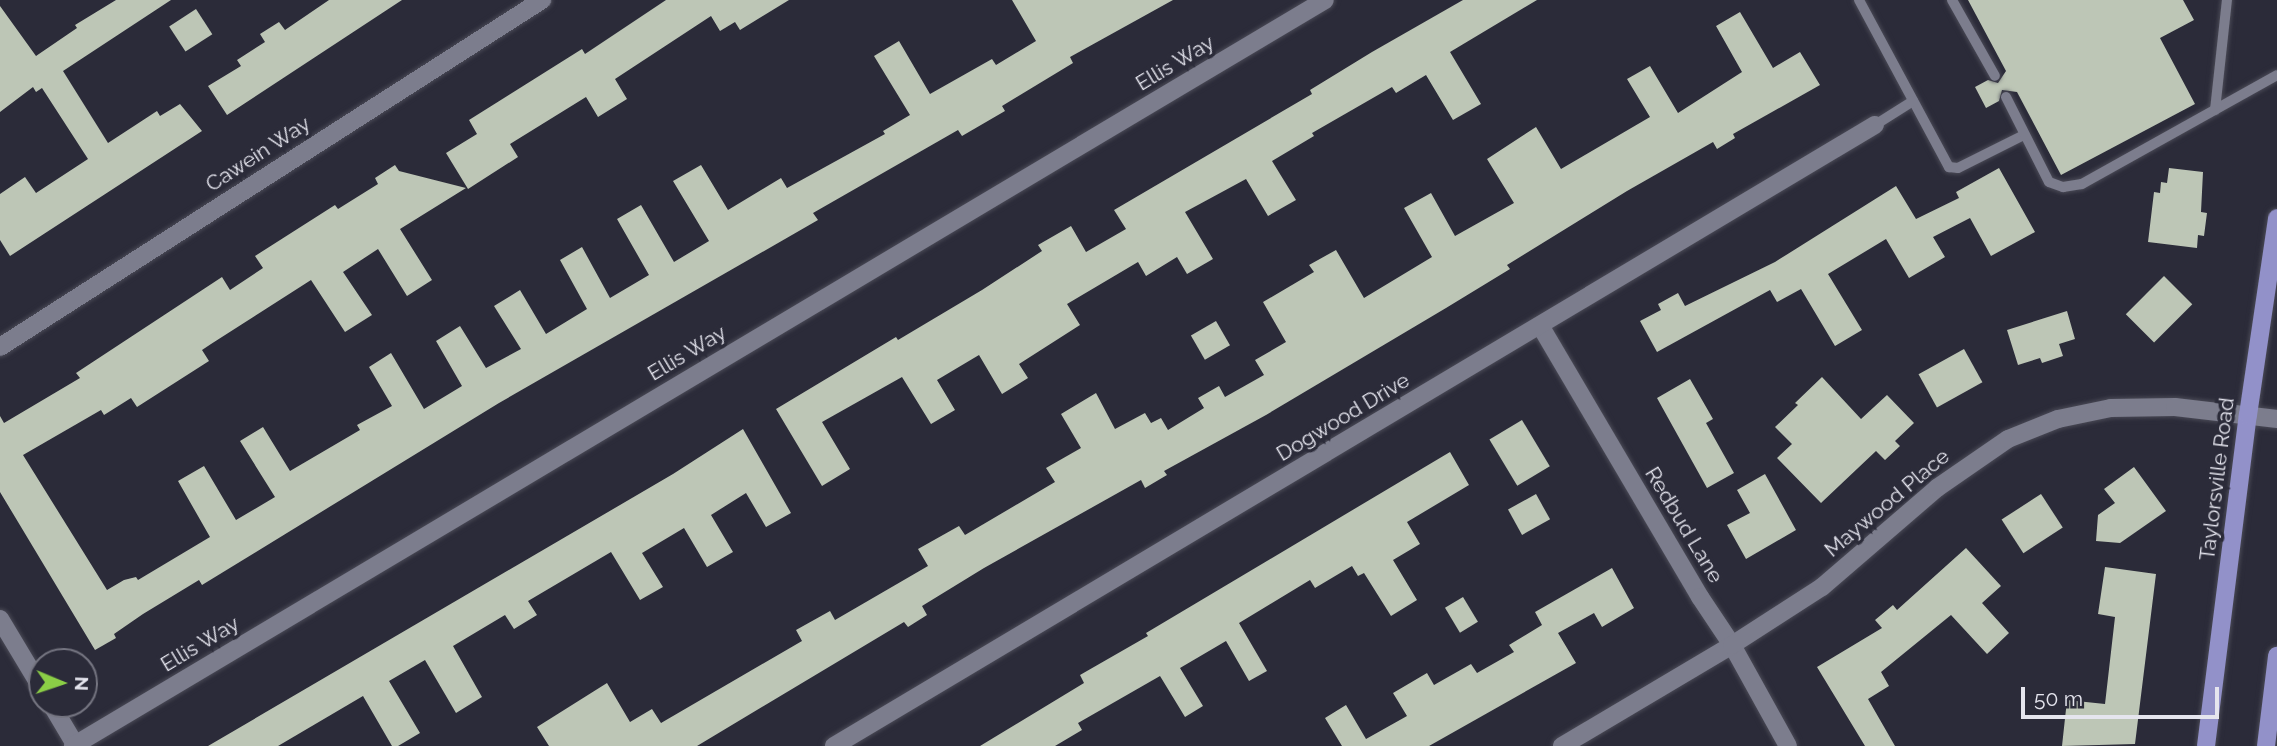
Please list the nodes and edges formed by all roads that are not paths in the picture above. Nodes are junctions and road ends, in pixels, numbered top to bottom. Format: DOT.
graph roads {
  1 [pos="542,0"];
  2 [pos="1325,0"];
  3 [pos="1859,0"];
  4 [pos="1952,0"];
  5 [pos="2227,0"];
  6 [pos="2277,75"];
  7 [pos="1995,76"];
  8 [pos="2006,97"];
  9 [pos="1913,101"];
  10 [pos="2216,110"];
  11 [pos="1875,125"];
  12 [pos="2024,135"];
  13 [pos="2277,218"];
  14 [pos="1541,327"];
  15 [pos="0,347"];
  16 [pos="2248,415"];
  17 [pos="2277,419"];
  18 [pos="0,619"];
  19 [pos="1732,645"];
  20 [pos="2277,656"];
  21 [pos="28,666"];
  22 [pos="59,718"];
  23 [pos="75,746"];
  24 [pos="834,746"];
  25 [pos="1562,746"];
  26 [pos="1788,746"];
  27 [pos="2206,746"];
  28 [pos="2266,746"];
  1 -- 15 [label="street, Cawein Way"];
  2 -- 23 [label="street, Ellis Way"];
  3 -- 9 [label="lane"];
  4 -- 7 [label="lane"];
  5 -- 10 [label="lane"];
  6 -- 10 [label="lane"];
  8 -- 12 [label="lane"];
  9 -- 11 [label="lane"];
  9 -- 12 [label="lane"];
  10 -- 12 [label="lane"];
  11 -- 14 [label="street, Dogwood Drive"];
  13 -- 16 [label="main road, Taylorsville Road"];
  14 -- 19 [label="street, Redbud Lane"];
  14 -- 24 [label="street, Dogwood Drive"];
  16 -- 17 [label="street, Maywood Place"];
  16 -- 19 [label="street, Maywood Place"];
  16 -- 27 [label="main road, Taylorsville Road"];
  18 -- 21 [label="street"];
  19 -- 25 [label="street, Maywood Place"];
  19 -- 26 [label="street, Redbud Lane"];
  20 -- 28 [label="main road"];
  22 -- 23 [label="street"];
}
